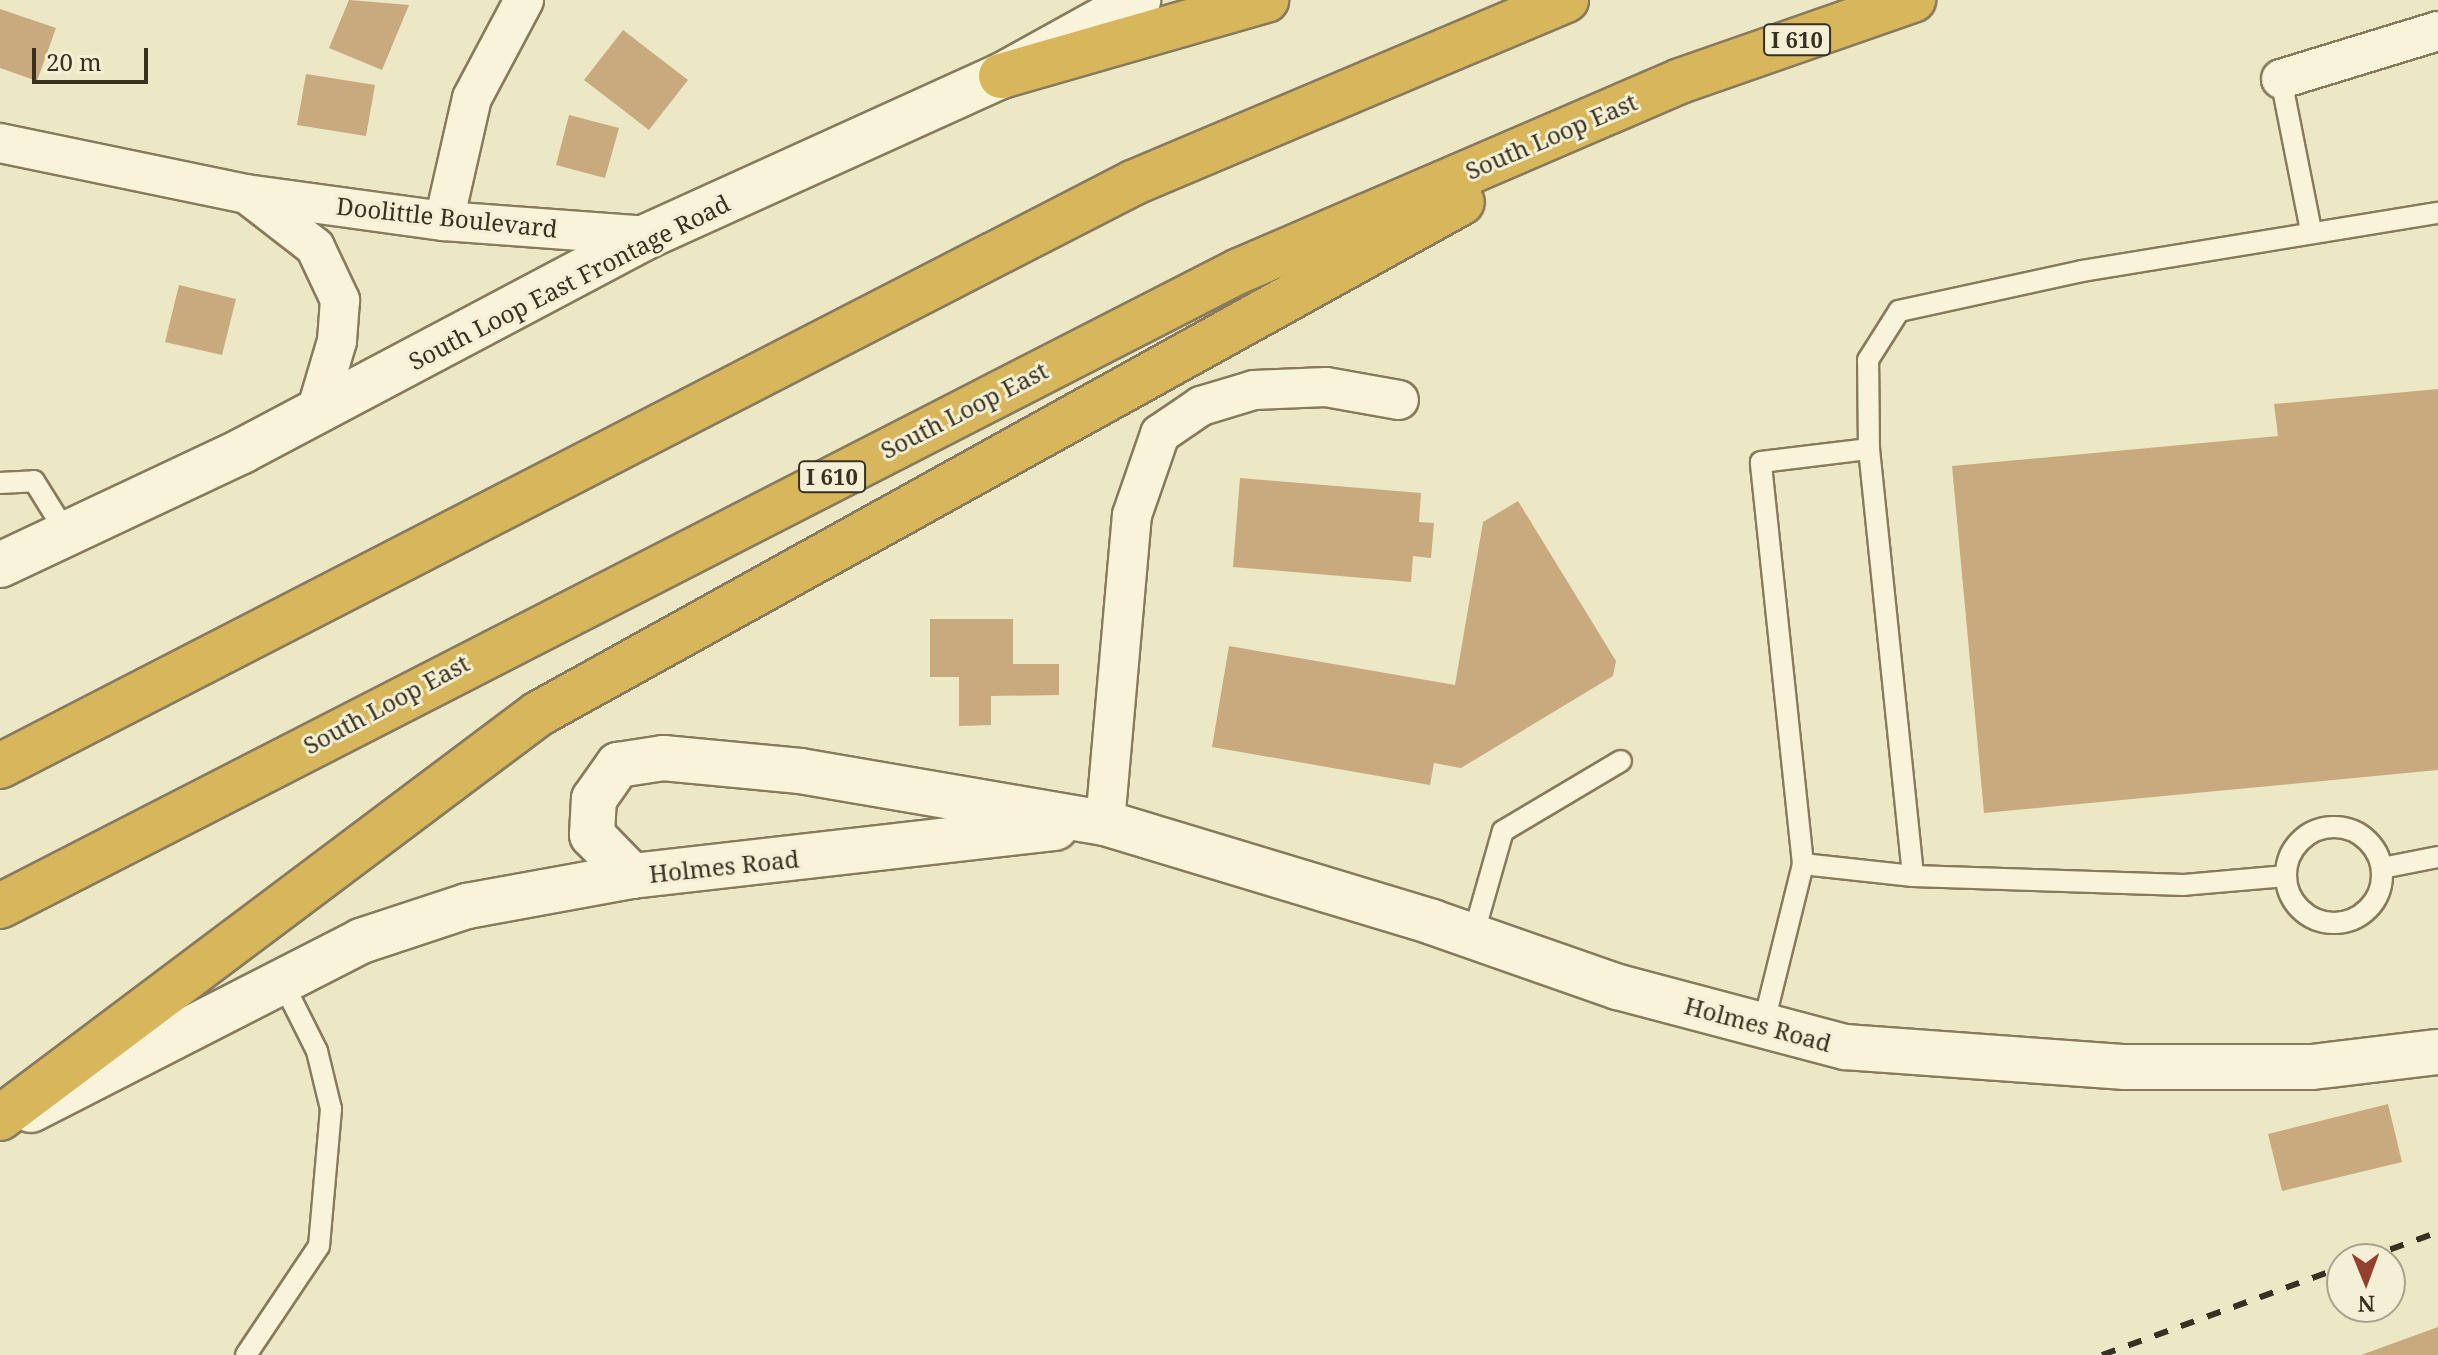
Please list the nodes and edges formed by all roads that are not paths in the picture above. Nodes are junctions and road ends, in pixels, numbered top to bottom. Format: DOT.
graph roads {
  1 [pos="524,0"];
  2 [pos="1266,0"];
  3 [pos="1566,0"];
  4 [pos="1913,0"];
  5 [pos="1125,4"];
  6 [pos="2438,31"];
  7 [pos="1001,76"];
  8 [pos="2281,79"];
  9 [pos="1680,81"];
  10 [pos="0,143"];
  11 [pos="246,194"];
  12 [pos="2438,213"];
  13 [pos="444,221"];
  14 [pos="2311,231"];
  15 [pos="648,236"];
  16 [pos="1399,400"];
  17 [pos="316,412"];
  18 [pos="1869,449"];
  19 [pos="0,483"];
  20 [pos="67,534"];
  21 [pos="0,565"];
  22 [pos="1621,761"];
  23 [pos="0,766"];
  24 [pos="1105,823"];
  25 [pos="2438,857"];
  26 [pos="1803,864"];
  27 [pos="2382,868"];
  28 [pos="632,876"];
  29 [pos="1913,876"];
  30 [pos="2286,876"];
  31 [pos="0,906"];
  32 [pos="1473,936"];
  33 [pos="282,981"];
  34 [pos="1763,1026"];
  35 [pos="2438,1052"];
  36 [pos="0,1118"];
  37 [pos="0,1126"];
  38 [pos="246,1355"];
  1 -- 13 [label="street"];
  2 -- 7 [label="highway"];
  3 -- 23 [label="highway"];
  4 -- 9 [label="highway, South Loop East / I 610"];
  5 -- 7 [label="main road, South Loop East Frontage Road"];
  6 -- 8 [label="street"];
  7 -- 15 [label="main road, South Loop East Frontage Road"];
  8 -- 14 [label="lane"];
  9 -- 31 [label="highway, South Loop East / I 610"];
  9 -- 36 [label="highway"];
  10 -- 11 [label="street, Doolittle Boulevard"];
  11 -- 13 [label="street, Doolittle Boulevard"];
  11 -- 17 [label="street, Doolittle Boulevard"];
  12 -- 14 [label="lane"];
  13 -- 15 [label="street, Doolittle Boulevard"];
  14 -- 18 [label="lane"];
  15 -- 17 [label="main road, South Loop East Frontage Road"];
  16 -- 24 [label="street"];
  17 -- 20 [label="main road, South Loop East Frontage Road"];
  18 -- 26 [label="lane"];
  18 -- 29 [label="lane"];
  19 -- 20 [label="lane"];
  20 -- 21 [label="main road, South Loop East Frontage Road"];
  22 -- 32 [label="lane"];
  24 -- 28 [label="main road, Holmes Road"];
  24 -- 28 [label="main road, Holmes Road"];
  24 -- 32 [label="main road, Holmes Road"];
  25 -- 27 [label="lane"];
  26 -- 29 [label="lane"];
  26 -- 34 [label="lane"];
  27 -- 30 [label="lane"];
  27 -- 30 [label="lane"];
  28 -- 33 [label="main road"];
  29 -- 30 [label="lane"];
  32 -- 34 [label="main road, Holmes Road"];
  33 -- 37 [label="main road"];
  33 -- 38 [label="lane"];
  34 -- 35 [label="main road, Holmes Road"];
}
